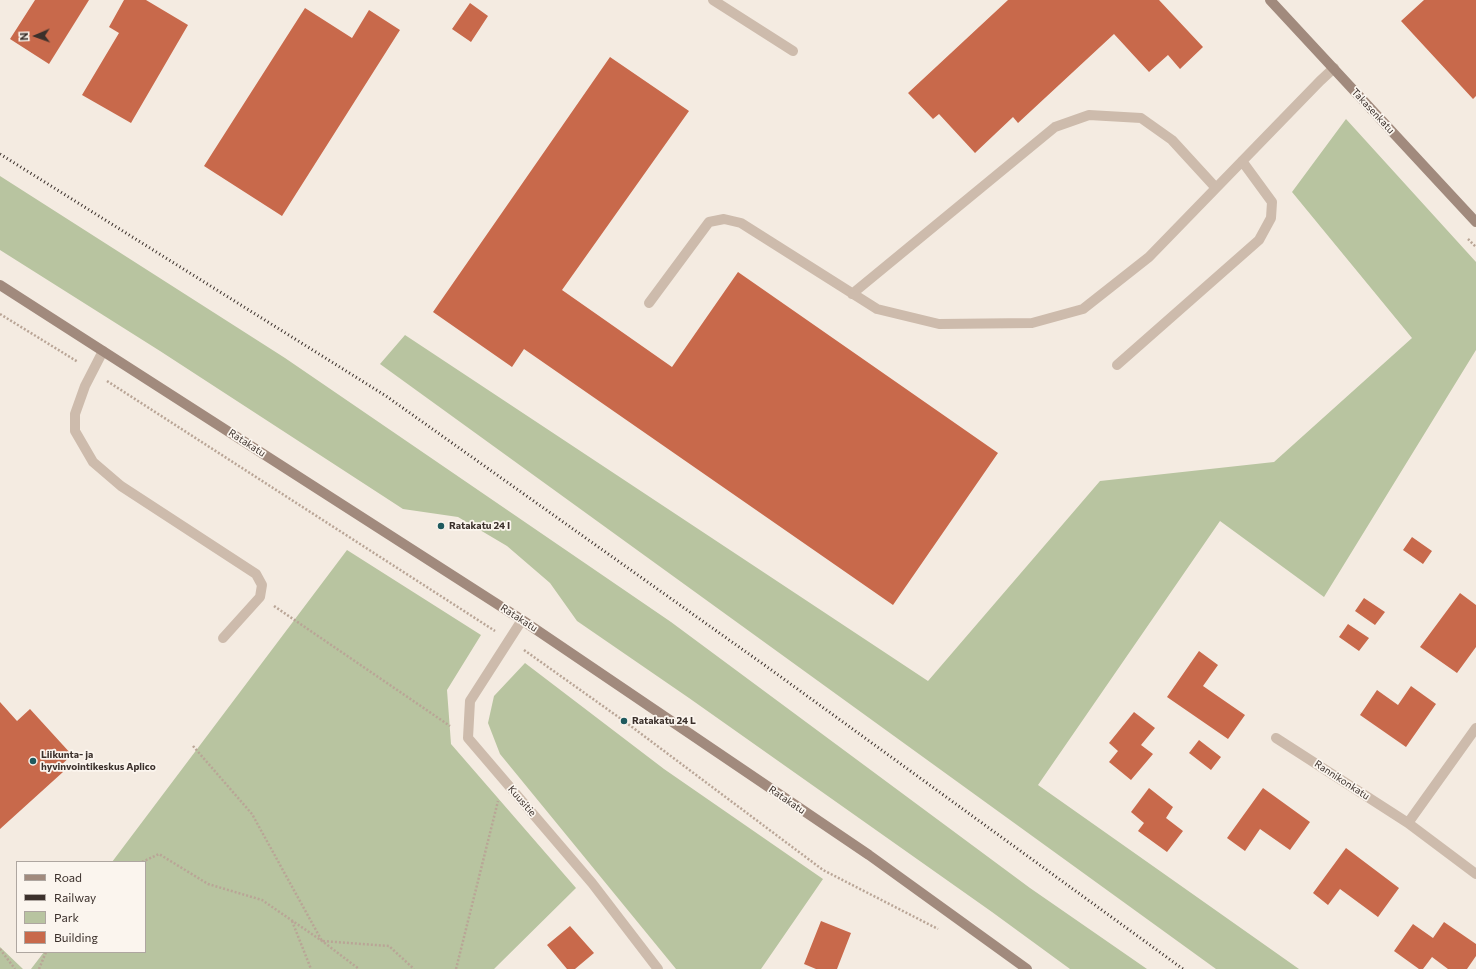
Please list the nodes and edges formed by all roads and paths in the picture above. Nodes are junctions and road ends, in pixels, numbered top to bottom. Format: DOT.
graph roads {
  1 [pos="713,0"];
  2 [pos="1270,0"];
  3 [pos="793,52"];
  4 [pos="1334,68"];
  5 [pos="1242,161"];
  6 [pos="1216,188"];
  7 [pos="1476,222"];
  8 [pos="0,285"];
  9 [pos="852,294"];
  10 [pos="649,303"];
  11 [pos="103,350"];
  12 [pos="1117,365"];
  13 [pos="260,597"];
  14 [pos="522,620"];
  15 [pos="223,638"];
  16 [pos="1476,728"];
  17 [pos="468,738"];
  18 [pos="1276,738"];
  19 [pos="193,746"];
  20 [pos="503,779"];
  21 [pos="1408,823"];
  22 [pos="144,861"];
  23 [pos="1476,874"];
  24 [pos="292,920"];
  25 [pos="322,941"];
  26 [pos="0,949"];
  27 [pos="46,953"];
  28 [pos="15,969"];
  29 [pos="39,969"];
  30 [pos="311,969"];
  31 [pos="359,969"];
  32 [pos="414,969"];
  33 [pos="456,969"];
  34 [pos="658,969"];
  35 [pos="1027,969"];
  1 -- 3 [label="street"];
  2 -- 4 [label="street, Takasenkatu"];
  4 -- 5 [label="street"];
  4 -- 7 [label="street, Takasenkatu"];
  5 -- 6 [label="street"];
  5 -- 12 [label="street"];
  6 -- 9 [label="street"];
  6 -- 9 [label="street"];
  8 -- 11 [label="street, Ratakatu"];
  9 -- 10 [label="street"];
  11 -- 13 [label="street"];
  11 -- 14 [label="street, Ratakatu"];
  13 -- 15 [label="street"];
  13 -- 17 [label="path"];
  14 -- 17 [label="street"];
  14 -- 35 [label="street, Ratakatu"];
  16 -- 21 [label="street"];
  17 -- 20 [label="street, Kuusitie"];
  18 -- 21 [label="street, Rannikonkatu"];
  19 -- 25 [label="path"];
  20 -- 33 [label="path"];
  20 -- 34 [label="street, Kuusitie"];
  21 -- 23 [label="street, Rannikonkatu"];
  22 -- 24 [label="path"];
  24 -- 25 [label="path"];
  24 -- 30 [label="path"];
  25 -- 31 [label="path"];
  25 -- 32 [label="path"];
  26 -- 28 [label="path"];
  27 -- 29 [label="path"];
}
